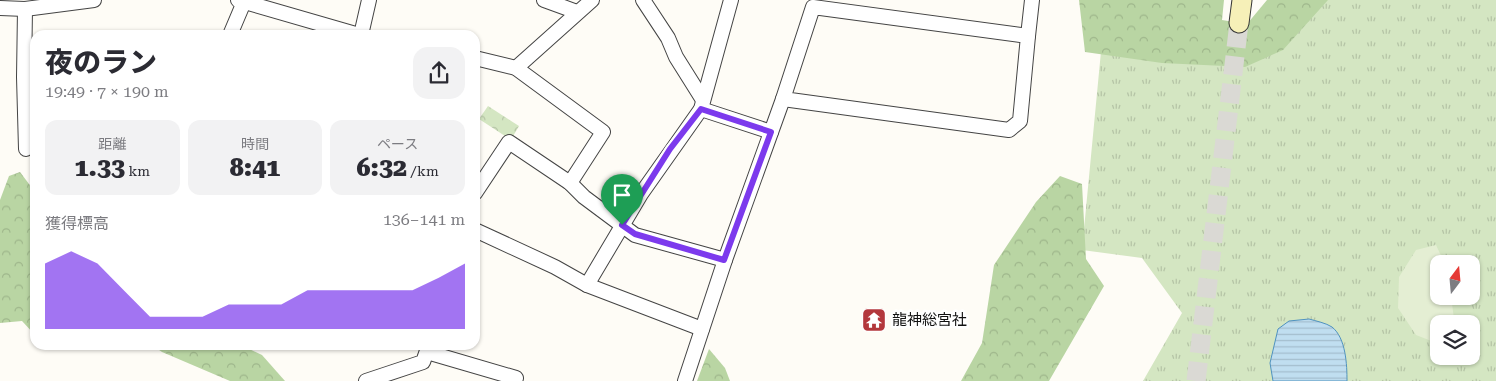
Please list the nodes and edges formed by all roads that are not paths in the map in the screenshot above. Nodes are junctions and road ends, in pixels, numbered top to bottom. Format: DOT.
graph roads {
  1 [pos="94,0"];
  2 [pos="369,0"];
  3 [pos="544,0"];
  4 [pos="592,0"];
  5 [pos="643,0"];
  6 [pos="730,0"];
  7 [pos="1032,0"];
  8 [pos="1242,0"];
  9 [pos="241,1"];
  10 [pos="7,5"];
  11 [pos="25,9"];
  12 [pos="577,12"];
  13 [pos="1239,22"];
  14 [pos="232,30"];
  15 [pos="342,30"];
  16 [pos="361,30"];
  17 [pos="1028,36"];
  18 [pos="480,59"];
  19 [pos="516,68"];
  20 [pos="29,78"];
  21 [pos="783,99"];
  22 [pos="702,104"];
  23 [pos="771,132"];
  24 [pos="26,149"];
  25 [pos="570,183"];
  26 [pos="480,186"];
  27 [pos="622,225"];
  28 [pos="480,232"];
  29 [pos="724,260"];
  30 [pos="587,285"];
  31 [pos="702,329"];
  32 [pos="427,350"];
  33 [pos="434,350"];
  34 [pos="516,378"];
  35 [pos="366,381"];
  36 [pos="686,381"];
  1 -- 11 [label="street"];
  2 -- 16 [label="street"];
  3 -- 12 [label="street"];
  4 -- 12 [label="street"];
  5 -- 22 [label="street"];
  6 -- 22 [label="street"];
  7 -- 17 [label="street"];
  8 -- 13 [label="street"];
  9 -- 14 [label="street"];
  9 -- 15 [label="street"];
  10 -- 11 [label="street"];
  11 -- 20 [label="street"];
  12 -- 19 [label="street"];
  17 -- 21 [label="street"];
  17 -- 21 [label="street"];
  18 -- 19 [label="street"];
  19 -- 25 [label="street"];
  20 -- 24 [label="street"];
  21 -- 23 [label="street"];
  22 -- 23 [label="street"];
  22 -- 27 [label="street"];
  23 -- 29 [label="street"];
  25 -- 26 [label="street"];
  25 -- 27 [label="street"];
  27 -- 29 [label="street"];
  27 -- 30 [label="street"];
  28 -- 30 [label="street"];
  29 -- 31 [label="street"];
  30 -- 31 [label="street"];
  31 -- 36 [label="street"];
  32 -- 35 [label="street"];
  33 -- 34 [label="street"];
}
